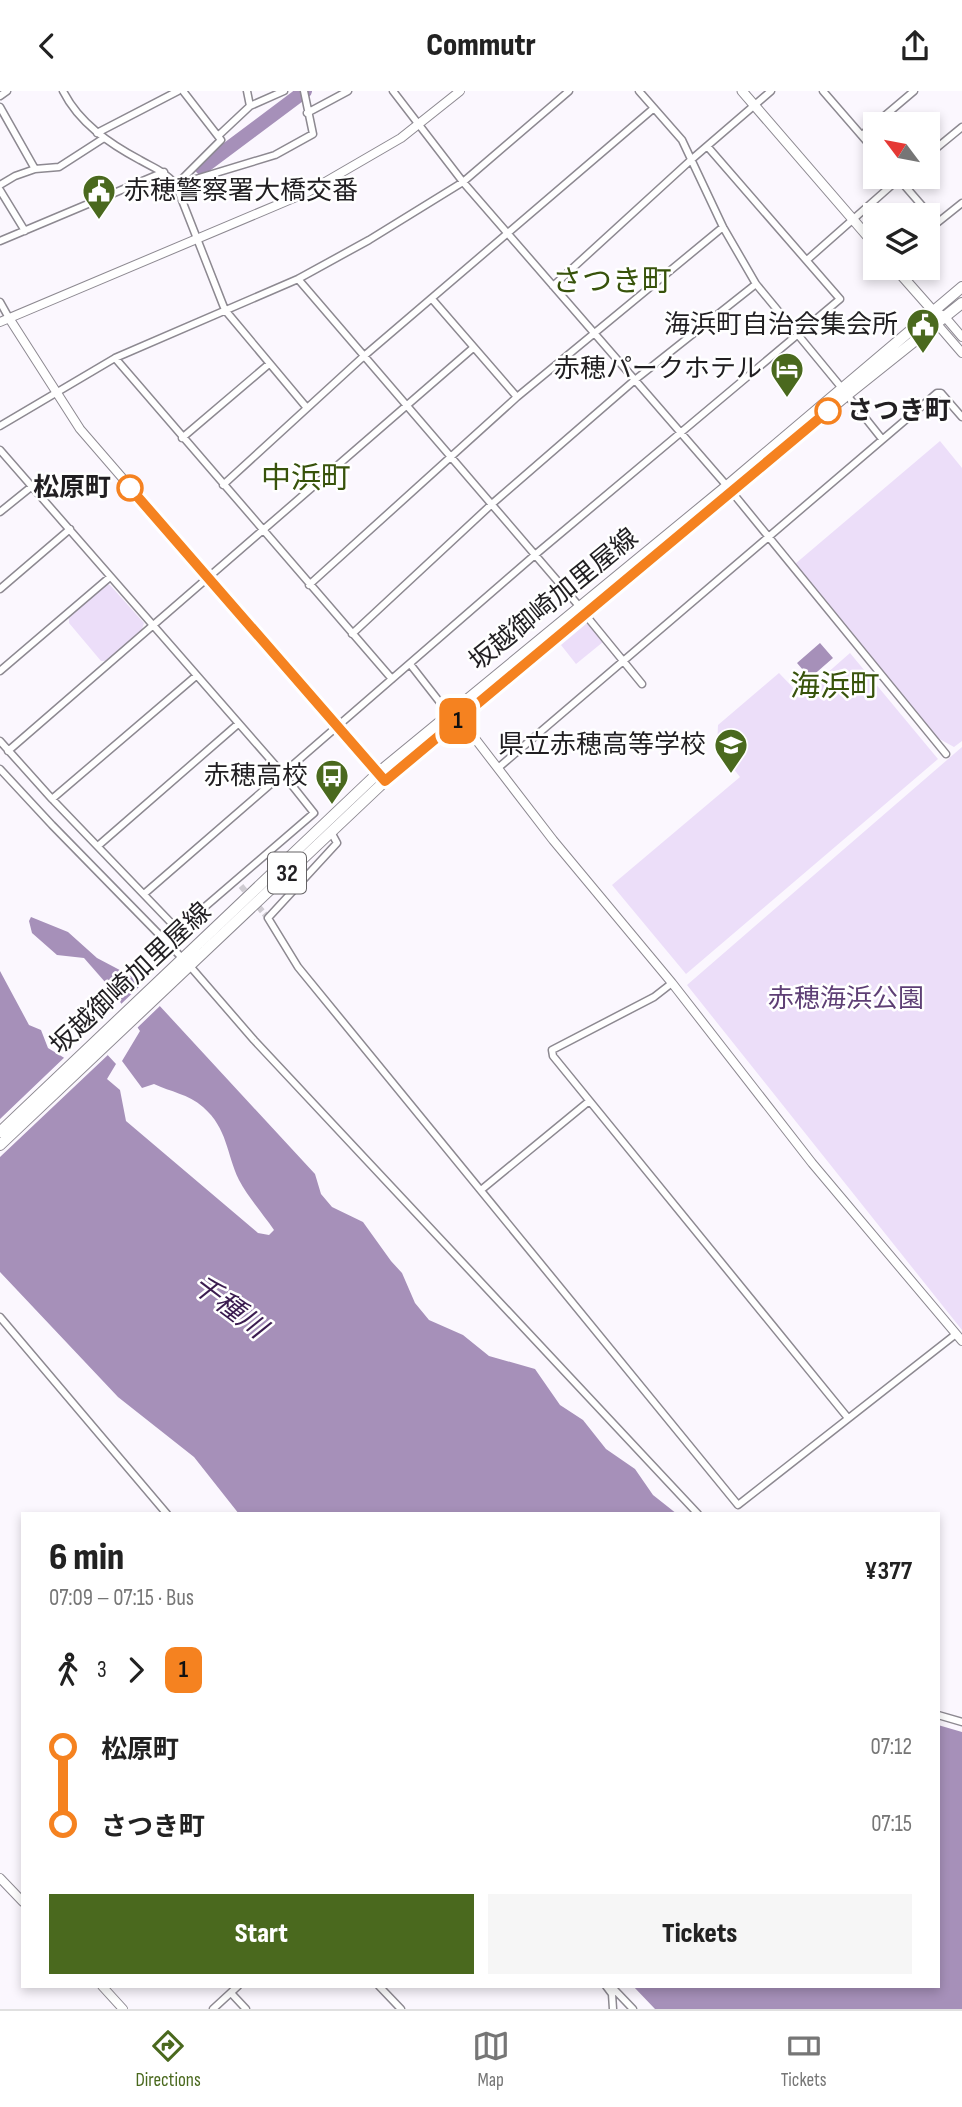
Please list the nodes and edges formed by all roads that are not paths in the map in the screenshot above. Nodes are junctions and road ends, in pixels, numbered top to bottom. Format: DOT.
graph roads {
  1 [pos="7,91"];
  2 [pos="63,91"];
  3 [pos="180,91"];
  4 [pos="247,91"];
  5 [pos="284,91"];
  6 [pos="304,91"];
  7 [pos="348,91"];
  8 [pos="393,91"];
  9 [pos="460,91"];
  10 [pos="569,91"];
  11 [pos="639,91"];
  12 [pos="742,91"];
  13 [pos="771,91"];
  14 [pos="823,91"];
  15 [pos="914,91"];
  16 [pos="0,96"];
  17 [pos="754,105"];
  18 [pos="250,106"];
  19 [pos="0,107"];
  20 [pos="654,108"];
  21 [pos="307,113"];
  22 [pos="419,124"];
  23 [pos="962,127"];
  24 [pos="97,133"];
  25 [pos="862,135"];
  26 [pos="218,136"];
  27 [pos="104,138"];
  28 [pos="940,145"];
  29 [pos="707,146"];
  30 [pos="692,159"];
  31 [pos="35,169"];
  32 [pos="164,172"];
  33 [pos="463,182"];
  34 [pos="176,185"];
  35 [pos="0,188"];
  36 [pos="886,189"];
  37 [pos="909,189"];
  38 [pos="962,203"];
  39 [pos="853,220"];
  40 [pos="723,227"];
  41 [pos="25,231"];
  42 [pos="863,231"];
  43 [pos="508,233"];
  44 [pos="196,240"];
  45 [pos="0,241"];
  46 [pos="807,260"];
  47 [pos="298,279"];
  48 [pos="906,280"];
  49 [pos="756,284"];
  50 [pos="554,286"];
  51 [pos="962,287"];
  52 [pos="432,299"];
  53 [pos="0,302"];
  54 [pos="962,303"];
  55 [pos="225,310"];
  56 [pos="933,311"];
  57 [pos="9,318"];
  58 [pos="941,320"];
  59 [pos="0,321"];
  60 [pos="594,332"];
  61 [pos="797,336"];
  62 [pos="962,337"];
  63 [pos="474,348"];
  64 [pos="962,353"];
  65 [pos="364,356"];
  66 [pos="115,358"];
  67 [pos="269,364"];
  68 [pos="636,379"];
  69 [pos="844,391"];
  70 [pos="55,393"];
  71 [pos="517,397"];
  72 [pos="408,406"];
  73 [pos="307,408"];
  74 [pos="962,417"];
  75 [pos="0,426"];
  76 [pos="681,432"];
  77 [pos="182,438"];
  78 [pos="882,439"];
  79 [pos="0,450"];
  80 [pos="450,456"];
  81 [pos="223,485"];
  82 [pos="31,487"];
  83 [pos="729,489"];
  84 [pos="493,503"];
  85 [pos="0,512"];
  86 [pos="70,529"];
  87 [pos="264,531"];
  88 [pos="767,537"];
  89 [pos="536,554"];
  90 [pos="110,577"];
  91 [pos="208,579"];
  92 [pos="309,585"];
  93 [pos="0,589"];
  94 [pos="582,610"];
  95 [pos="153,625"];
  96 [pos="352,634"];
  97 [pos="623,661"];
  98 [pos="410,664"];
  99 [pos="0,671"];
  100 [pos="196,676"];
  101 [pos="392,679"];
  102 [pos="642,684"];
  103 [pos="449,713"];
  104 [pos="460,719"];
  105 [pos="238,724"];
  106 [pos="337,727"];
  107 [pos="0,741"];
  108 [pos="8,751"];
  109 [pos="946,754"];
  110 [pos="498,768"];
  111 [pos="0,769"];
  112 [pos="283,774"];
  113 [pos="382,777"];
  114 [pos="52,799"];
  115 [pos="314,813"];
  116 [pos="327,828"];
  117 [pos="99,845"];
  118 [pos="144,894"];
  119 [pos="184,964"];
  120 [pos="672,983"];
  121 [pos="588,1102"];
  122 [pos="0,1132"];
  123 [pos="0,1145"];
  124 [pos="481,1190"];
  125 [pos="0,1317"];
  126 [pos="959,1337"];
  127 [pos="848,1418"];
  128 [pos="165,1512"];
  129 [pos="696,1512"];
  130 [pos="940,1716"];
  131 [pos="962,1722"];
  132 [pos="0,1878"];
  133 [pos="21,1900"];
  134 [pos="104,1988"];
  135 [pos="236,1988"];
  136 [pos="381,1988"];
  137 [pos="609,1988"];
  138 [pos="610,1988"];
  139 [pos="230,1993"];
  140 [pos="123,2009"];
  141 [pos="213,2009"];
  142 [pos="246,2009"];
  143 [pos="401,2009"];
  144 [pos="613,2009"];
  145 [pos="633,2009"];
  1 -- 16 [label="street"];
  2 -- 24 [label="street"];
  3 -- 24 [label="street"];
  3 -- 26 [label="street"];
  4 -- 18 [label="street"];
  5 -- 18 [label="street"];
  6 -- 21 [label="street"];
  7 -- 21 [label="street"];
  8 -- 22 [label="street"];
  9 -- 22 [label="street"];
  10 -- 33 [label="street"];
  11 -- 20 [label="street"];
  12 -- 17 [label="main road"];
  13 -- 17 [label="street"];
  14 -- 25 [label="street"];
  15 -- 25 [label="street"];
  17 -- 29 [label="street"];
  17 -- 39 [label="main road"];
  18 -- 26 [label="street"];
  19 -- 31 [label="street"];
  20 -- 30 [label="street"];
  20 -- 43 [label="street"];
  21 -- 34 [label="street"];
  22 -- 33 [label="street"];
  22 -- 44 [label="street"];
  23 -- 28 [label="street"];
  24 -- 27 [label="street"];
  26 -- 34 [label="street"];
  27 -- 31 [label="street"];
  27 -- 32 [label="street"];
  29 -- 30 [label="street"];
  29 -- 46 [label="street"];
  30 -- 40 [label="street"];
  30 -- 50 [label="street"];
  31 -- 35 [label="street"];
  32 -- 34 [label="street"];
  32 -- 41 [label="street"];
  33 -- 43 [label="street"];
  33 -- 47 [label="street"];
  34 -- 44 [label="street"];
  35 -- 41 [label="street"];
  36 -- 39 [label="street"];
  37 -- 38 [label="street"];
  39 -- 42 [label="main road"];
  39 -- 46 [label="street"];
  40 -- 49 [label="street"];
  40 -- 60 [label="street"];
  41 -- 45 [label="street"];
  43 -- 50 [label="street"];
  43 -- 52 [label="street"];
  44 -- 55 [label="street"];
  44 -- 57 [label="street"];
  46 -- 61 [label="street"];
  47 -- 55 [label="street"];
  47 -- 65 [label="street"];
  48 -- 56 [label="main road"];
  49 -- 61 [label="street"];
  49 -- 68 [label="street"];
  50 -- 60 [label="street"];
  51 -- 56 [label="main road, 坂越御崎加里屋線 / 32"];
  52 -- 63 [label="street"];
  52 -- 65 [label="street"];
  53 -- 57 [label="street"];
  54 -- 58 [label="main road, 坂越御崎加里屋線 / 32"];
  55 -- 66 [label="street"];
  55 -- 67 [label="street"];
  56 -- 58 [label="main road"];
  56 -- 69 [label="main road, 坂越御崎加里屋線 / 32"];
  57 -- 59 [label="street"];
  57 -- 70 [label="street"];
  58 -- 62 [label="street"];
  58 -- 64 [label="street"];
  58 -- 69 [label="main road, 坂越御崎加里屋線 / 32"];
  60 -- 68 [label="street"];
  60 -- 71 [label="street"];
  61 -- 69 [label="street"];
  61 -- 76 [label="street"];
  63 -- 71 [label="street"];
  63 -- 72 [label="street"];
  65 -- 72 [label="street"];
  65 -- 73 [label="street"];
  66 -- 70 [label="street"];
  66 -- 77 [label="street"];
  67 -- 73 [label="street"];
  67 -- 77 [label="street"];
  68 -- 76 [label="street"];
  68 -- 84 [label="street"];
  69 -- 78 [label="street"];
  69 -- 83 [label="main road, 坂越御崎加里屋線 / 32"];
  70 -- 75 [label="street"];
  70 -- 91 [label="street"];
  71 -- 80 [label="street"];
  72 -- 80 [label="street"];
  72 -- 87 [label="street"];
  73 -- 81 [label="street"];
  74 -- 78 [label="street"];
  76 -- 83 [label="street"];
  76 -- 89 [label="street"];
  77 -- 81 [label="street"];
  78 -- 88 [label="street"];
  79 -- 82 [label="street"];
  80 -- 84 [label="street"];
  80 -- 92 [label="street"];
  81 -- 87 [label="street"];
  82 -- 85 [label="street"];
  82 -- 86 [label="street"];
  83 -- 88 [label="street"];
  83 -- 94 [label="main road, 坂越御崎加里屋線 / 32"];
  84 -- 89 [label="street"];
  84 -- 96 [label="street"];
  86 -- 90 [label="street"];
  86 -- 93 [label="street"];
  87 -- 91 [label="street"];
  87 -- 92 [label="street"];
  88 -- 97 [label="street"];
  88 -- 109 [label="street"];
  89 -- 94 [label="street"];
  89 -- 98 [label="street"];
  90 -- 95 [label="street"];
  90 -- 99 [label="street"];
  91 -- 95 [label="street"];
  91 -- 106 [label="street"];
  92 -- 96 [label="street"];
  94 -- 97 [label="street"];
  94 -- 103 [label="main road, 坂越御崎加里屋線 / 32"];
  94 -- 104 [label="main road, 坂越御崎加里屋線 / 32"];
  95 -- 100 [label="street"];
  95 -- 108 [label="street"];
  96 -- 101 [label="street"];
  97 -- 102 [label="street"];
  97 -- 110 [label="street"];
  98 -- 101 [label="street"];
  98 -- 103 [label="street"];
  100 -- 105 [label="street"];
  100 -- 114 [label="street"];
  101 -- 106 [label="street"];
  103 -- 104 [label="street"];
  103 -- 113 [label="main road, 坂越御崎加里屋線 / 32"];
  104 -- 110 [label="street"];
  104 -- 113 [label="main road, 坂越御崎加里屋線 / 32"];
  105 -- 112 [label="street"];
  105 -- 117 [label="street"];
  106 -- 112 [label="street"];
  106 -- 113 [label="street"];
  107 -- 108 [label="street"];
  108 -- 114 [label="street"];
  110 -- 120 [label="street"];
  111 -- 119 [label="street"];
  112 -- 115 [label="street"];
  112 -- 118 [label="street"];
  113 -- 116 [label="main road, 坂越御崎加里屋線 / 32"];
  114 -- 117 [label="street"];
  115 -- 116 [label="street"];
  115 -- 118 [label="street"];
  116 -- 119 [label="main road, 坂越御崎加里屋線 / 32"];
  116 -- 124 [label="street"];
  117 -- 118 [label="street"];
  119 -- 122 [label="main road, 坂越御崎加里屋線 / 32"];
  119 -- 123 [label="main road, 坂越御崎加里屋線 / 32"];
  119 -- 129 [label="street"];
  120 -- 121 [label="street"];
  120 -- 126 [label="street"];
  121 -- 124 [label="street"];
  121 -- 127 [label="street"];
  124 -- 127 [label="street"];
  125 -- 128 [label="street"];
  126 -- 127 [label="street"];
  130 -- 131 [label="street"];
  132 -- 133 [label="street"];
  134 -- 140 [label="street"];
  135 -- 139 [label="street"];
  136 -- 143 [label="street"];
  137 -- 144 [label="street"];
  138 -- 145 [label="street"];
  139 -- 141 [label="street"];
  139 -- 142 [label="street"];
}
